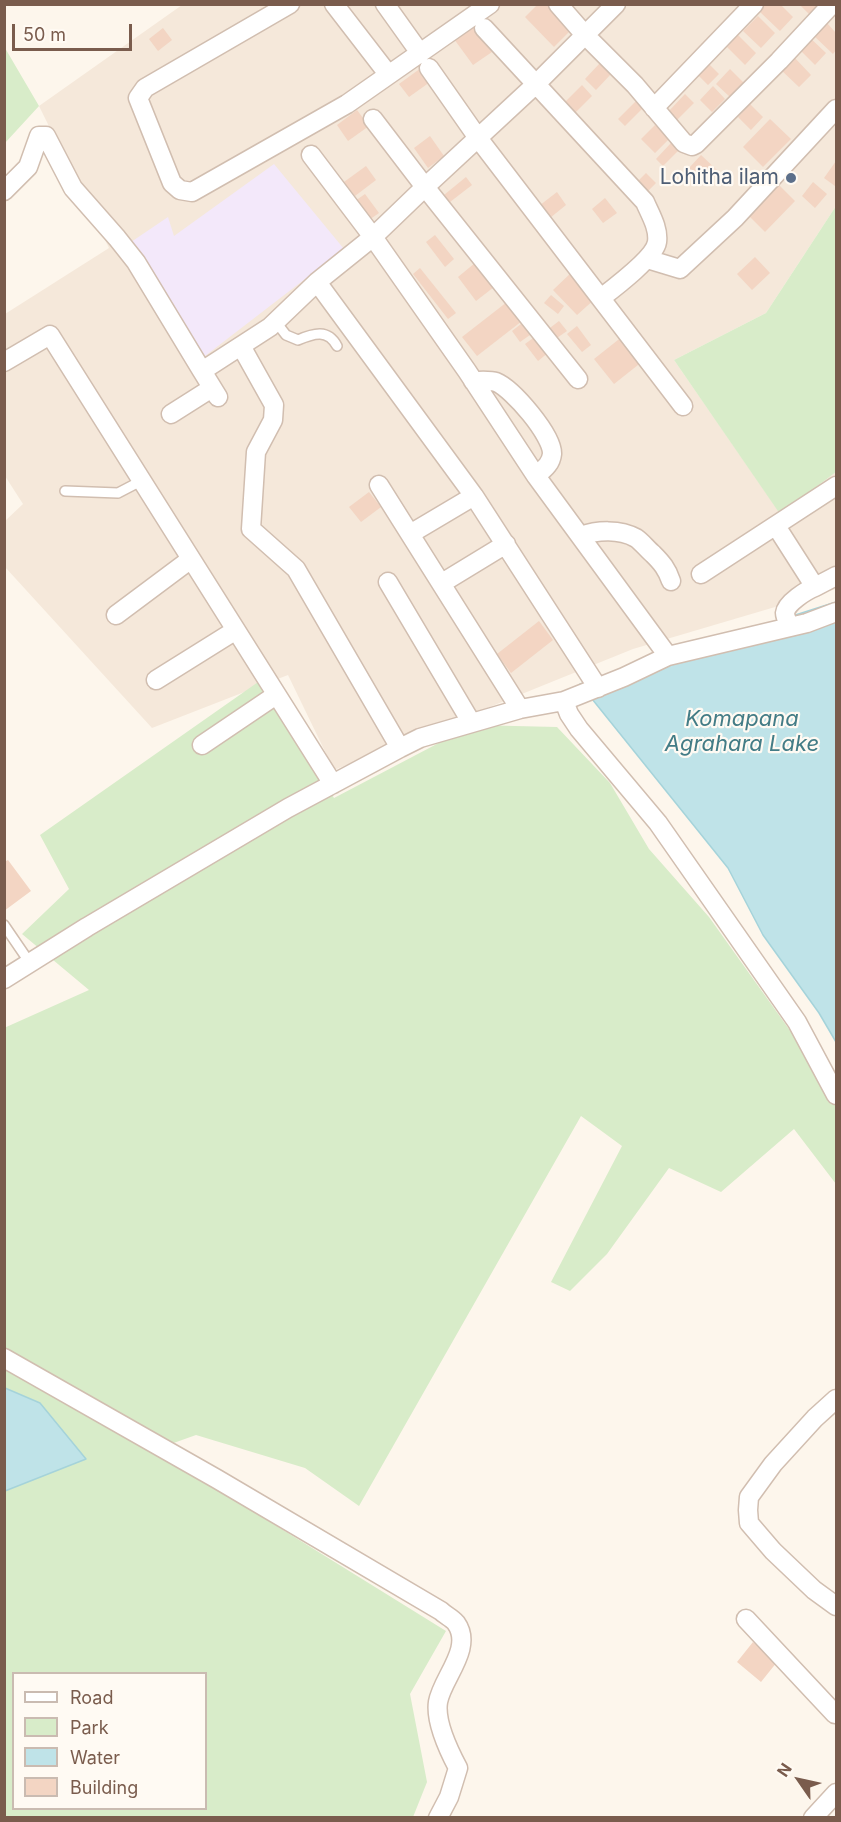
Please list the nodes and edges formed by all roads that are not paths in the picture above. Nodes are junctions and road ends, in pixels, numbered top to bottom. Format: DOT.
graph roads {
  1 [pos="290,4"];
  2 [pos="334,4"];
  3 [pos="385,4"];
  4 [pos="490,4"];
  5 [pos="558,4"];
  6 [pos="616,4"];
  7 [pos="754,4"];
  8 [pos="832,4"];
  9 [pos="484,28"];
  10 [pos="585,35"];
  11 [pos="424,60"];
  12 [pos="387,74"];
  13 [pos="535,85"];
  14 [pos="654,108"];
  15 [pos="837,109"];
  16 [pos="373,119"];
  17 [pos="478,138"];
  18 [pos="311,155"];
  19 [pos="425,187"];
  20 [pos="4,191"];
  21 [pos="373,237"];
  22 [pos="647,259"];
  23 [pos="317,282"];
  24 [pos="601,298"];
  25 [pos="276,322"];
  26 [pos="241,346"];
  27 [pos="337,346"];
  28 [pos="4,362"];
  29 [pos="202,371"];
  30 [pos="578,379"];
  31 [pos="473,381"];
  32 [pos="683,406"];
  33 [pos="171,414"];
  34 [pos="536,476"];
  35 [pos="141,481"];
  36 [pos="379,485"];
  37 [pos="837,486"];
  38 [pos="65,490"];
  39 [pos="474,496"];
  40 [pos="776,526"];
  41 [pos="410,534"];
  42 [pos="581,536"];
  43 [pos="507,544"];
  44 [pos="191,560"];
  45 [pos="701,574"];
  46 [pos="837,576"];
  47 [pos="671,581"];
  48 [pos="388,582"];
  49 [pos="442,583"];
  50 [pos="815,587"];
  51 [pos="837,612"];
  52 [pos="116,615"];
  53 [pos="790,627"];
  54 [pos="236,630"];
  55 [pos="668,656"];
  56 [pos="156,680"];
  57 [pos="598,688"];
  58 [pos="276,695"];
  59 [pos="564,700"];
  60 [pos="519,708"];
  61 [pos="471,722"];
  62 [pos="202,745"];
  63 [pos="400,748"];
  64 [pos="333,784"];
  65 [pos="4,925"];
  66 [pos="30,963"];
  67 [pos="4,979"];
  68 [pos="837,1095"];
  69 [pos="4,1358"];
  70 [pos="837,1399"];
  71 [pos="837,1606"];
  72 [pos="746,1619"];
  73 [pos="837,1713"];
  74 [pos="837,1792"];
  75 [pos="438,1818"];
  76 [pos="813,1818"];
  1 -- 12 [label="street"];
  2 -- 12 [label="street"];
  3 -- 11 [label="street"];
  4 -- 11 [label="street"];
  5 -- 10 [label="street"];
  6 -- 10 [label="street"];
  7 -- 14 [label="street"];
  8 -- 14 [label="street"];
  9 -- 13 [label="street"];
  10 -- 13 [label="street"];
  10 -- 14 [label="street"];
  11 -- 12 [label="street"];
  11 -- 17 [label="street"];
  13 -- 17 [label="street"];
  13 -- 22 [label="street"];
  15 -- 22 [label="street"];
  16 -- 19 [label="street"];
  17 -- 19 [label="street"];
  17 -- 24 [label="street"];
  18 -- 21 [label="street"];
  19 -- 21 [label="street"];
  19 -- 30 [label="street"];
  20 -- 29 [label="street"];
  21 -- 23 [label="street"];
  21 -- 31 [label="street"];
  22 -- 24 [label="street"];
  23 -- 25 [label="street"];
  23 -- 39 [label="street"];
  24 -- 32 [label="street"];
  25 -- 26 [label="street"];
  25 -- 27 [label="lane"];
  26 -- 29 [label="street"];
  26 -- 63 [label="street"];
  28 -- 35 [label="street"];
  29 -- 33 [label="street"];
  31 -- 34 [label="street"];
  31 -- 34 [label="street"];
  34 -- 42 [label="street"];
  35 -- 38 [label="lane"];
  35 -- 44 [label="street"];
  36 -- 41 [label="street"];
  37 -- 40 [label="street"];
  39 -- 41 [label="street"];
  39 -- 43 [label="street"];
  40 -- 45 [label="street"];
  40 -- 50 [label="street"];
  41 -- 49 [label="street"];
  42 -- 47 [label="street"];
  42 -- 55 [label="street"];
  43 -- 49 [label="street"];
  43 -- 57 [label="street"];
  44 -- 52 [label="street"];
  44 -- 54 [label="street"];
  46 -- 50 [label="street"];
  48 -- 61 [label="street"];
  49 -- 60 [label="street"];
  50 -- 53 [label="street"];
  51 -- 53 [label="street"];
  53 -- 55 [label="street"];
  54 -- 56 [label="street"];
  54 -- 58 [label="street"];
  55 -- 57 [label="street"];
  57 -- 59 [label="street"];
  58 -- 62 [label="street"];
  58 -- 64 [label="street"];
  59 -- 60 [label="street"];
  59 -- 68 [label="street"];
  60 -- 61 [label="street"];
  61 -- 63 [label="street"];
  63 -- 64 [label="street"];
  64 -- 66 [label="street"];
  65 -- 66 [label="lane"];
  66 -- 67 [label="street"];
  69 -- 75 [label="street"];
  70 -- 71 [label="street"];
  72 -- 73 [label="street"];
  74 -- 76 [label="street"];
}
